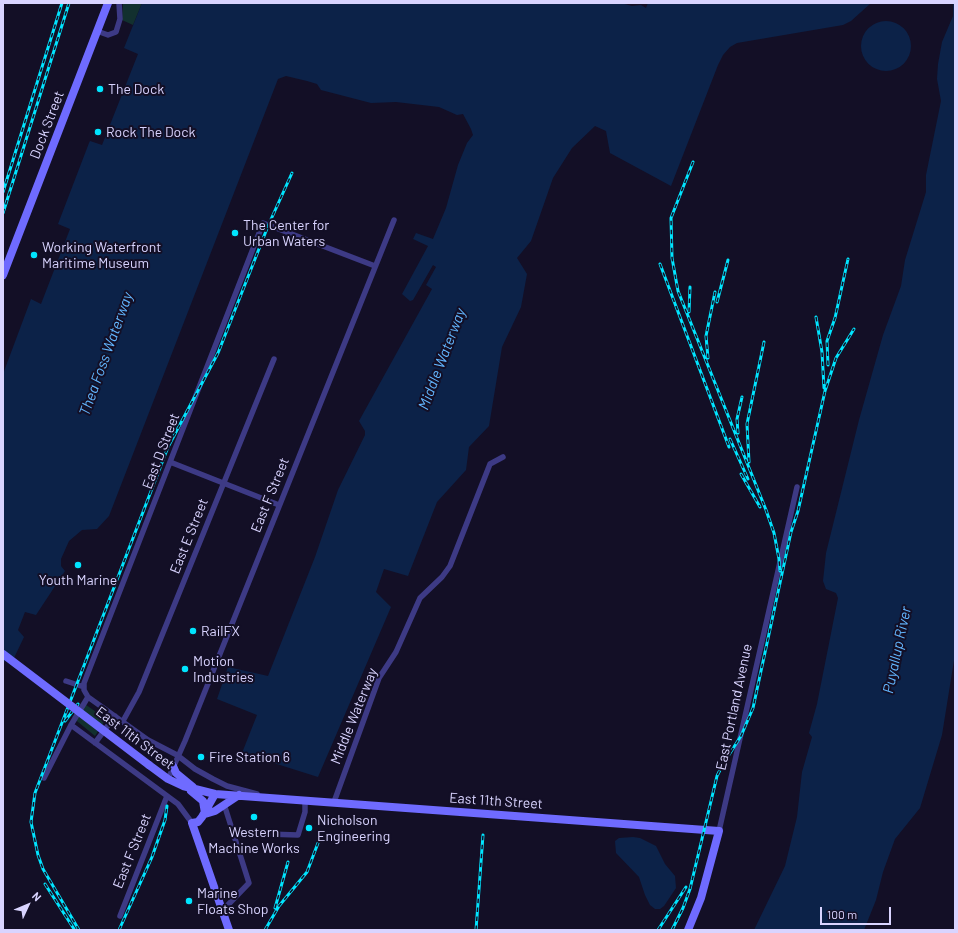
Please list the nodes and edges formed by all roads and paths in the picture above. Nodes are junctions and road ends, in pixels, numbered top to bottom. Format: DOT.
graph roads {
  1 [pos="108,3"];
  2 [pos="119,3"];
  3 [pos="97,31"];
  4 [pos="394,220"];
  5 [pos="375,266"];
  6 [pos="3,275"];
  7 [pos="274,359"];
  8 [pos="503,457"];
  9 [pos="170,462"];
  10 [pos="224,483"];
  11 [pos="797,487"];
  12 [pos="279,505"];
  13 [pos="3,654"];
  14 [pos="66,681"];
  15 [pos="84,687"];
  16 [pos="88,696"];
  17 [pos="115,716"];
  18 [pos="123,721"];
  19 [pos="71,725"];
  20 [pos="96,743"];
  21 [pos="177,755"];
  22 [pos="173,766"];
  23 [pos="44,778"];
  24 [pos="168,779"];
  25 [pos="183,786"];
  26 [pos="211,793"];
  27 [pos="239,795"];
  28 [pos="167,796"];
  29 [pos="271,798"];
  30 [pos="305,800"];
  31 [pos="334,802"];
  32 [pos="224,804"];
  33 [pos="205,814"];
  34 [pos="192,822"];
  35 [pos="233,831"];
  36 [pos="719,831"];
  37 [pos="223,910"];
  38 [pos="120,916"];
  39 [pos="229,930"];
  40 [pos="688,930"];
  1 -- 3 [label="street, Dock Street"];
  2 -- 3 [label="street"];
  3 -- 6 [label="street, Dock Street"];
  4 -- 5 [label="street, East F Street"];
  5 -- 9 [label="street, East D Street"];
  5 -- 12 [label="street, East F Street"];
  7 -- 10 [label="street, East E Street"];
  8 -- 31 [label="street, Middle Waterway"];
  9 -- 10 [label="street"];
  9 -- 15 [label="street, East D Street"];
  10 -- 12 [label="street"];
  10 -- 18 [label="street, East E Street"];
  11 -- 36 [label="street, East Portland Avenue"];
  12 -- 21 [label="street, East F Street"];
  13 -- 24 [label="street, East 11th Street, bridge"];
  14 -- 15 [label="street"];
  15 -- 16 [label="street, East 11th Street"];
  16 -- 17 [label="street, East 11th Street"];
  16 -- 19 [label="street"];
  17 -- 18 [label="street, East 11th Street"];
  17 -- 20 [label="street"];
  18 -- 21 [label="street, East 11th Street"];
  19 -- 20 [label="street, East 11th Street"];
  19 -- 23 [label="street"];
  20 -- 28 [label="street, East 11th Street"];
  21 -- 22 [label="street, East F Street"];
  21 -- 29 [label="street, East 11th Street"];
  22 -- 24 [label="street, East F Street"];
  22 -- 26 [label="street"];
  24 -- 25 [label="street, East 11th Street"];
  25 -- 26 [label="street, East 11th Street"];
  25 -- 33 [label="street"];
  26 -- 27 [label="street, East 11th Street"];
  26 -- 33 [label="street"];
  27 -- 29 [label="street, East 11th Street"];
  27 -- 32 [label="street"];
  28 -- 34 [label="street, East 11th Street"];
  28 -- 38 [label="street, East F Street"];
  29 -- 30 [label="street, East 11th Street"];
  30 -- 31 [label="street, East 11th Street"];
  30 -- 35 [label="street"];
  31 -- 36 [label="street, East 11th Street"];
  32 -- 33 [label="street"];
  32 -- 35 [label="street"];
  33 -- 34 [label="street"];
  34 -- 37 [label="street"];
  35 -- 37 [label="street"];
  36 -- 40 [label="street, East Portland Avenue"];
  37 -- 39 [label="street"];
}
